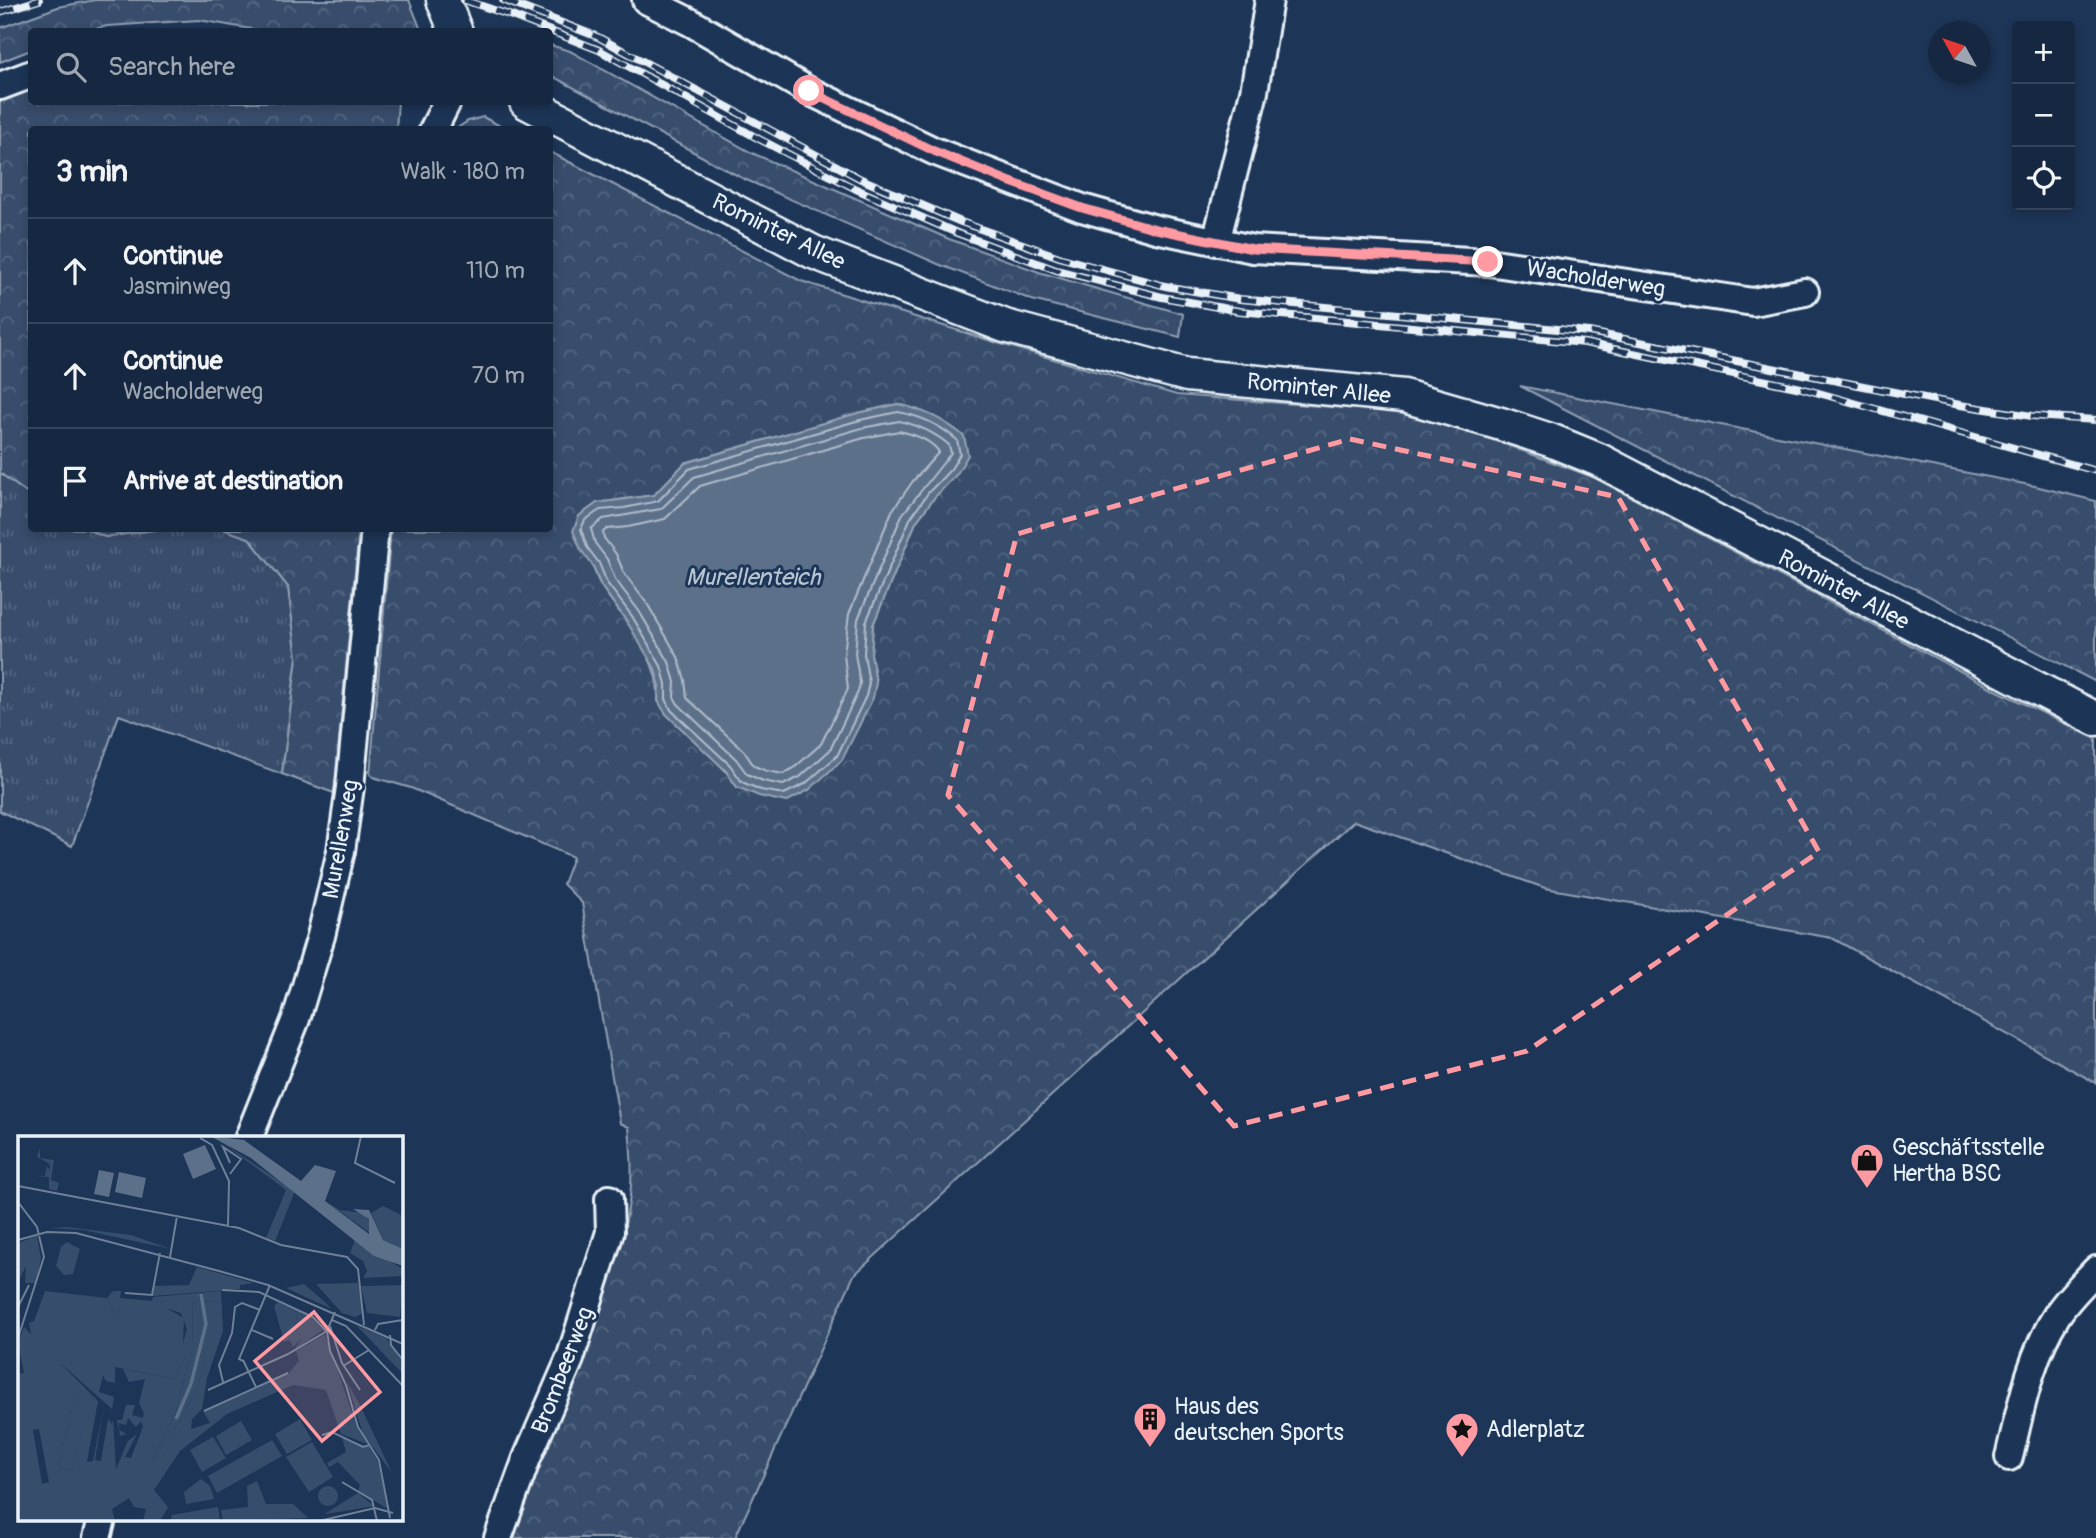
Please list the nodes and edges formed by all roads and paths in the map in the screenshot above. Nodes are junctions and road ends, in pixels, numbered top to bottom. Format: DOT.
graph roads {
  1 [pos="443,0"];
  2 [pos="646,0"];
  3 [pos="1269,0"];
  4 [pos="454,28"];
  5 [pos="28,76"];
  6 [pos="0,86"];
  7 [pos="446,105"];
  8 [pos="532,105"];
  9 [pos="435,126"];
  10 [pos="1216,242"];
  11 [pos="1805,292"];
  12 [pos="375,532"];
  13 [pos="2096,719"];
  14 [pos="249,1136"];
  15 [pos="609,1199"];
  16 [pos="2096,1270"];
  17 [pos="2008,1457"];
  18 [pos="102,1520"];
  19 [pos="97,1538"];
  20 [pos="498,1538"];
  1 -- 4 [label="street"];
  2 -- 10 [label="street, Wacholderweg"];
  3 -- 10 [label="street"];
  5 -- 6 [label="street"];
  7 -- 9 [label="street"];
  8 -- 13 [label="street, Rominter Allee"];
  10 -- 11 [label="street, Wacholderweg"];
  12 -- 14 [label="street, Murellenweg"];
  15 -- 20 [label="street, Brombeerweg"];
  16 -- 17 [label="street"];
  18 -- 19 [label="street"];
}
